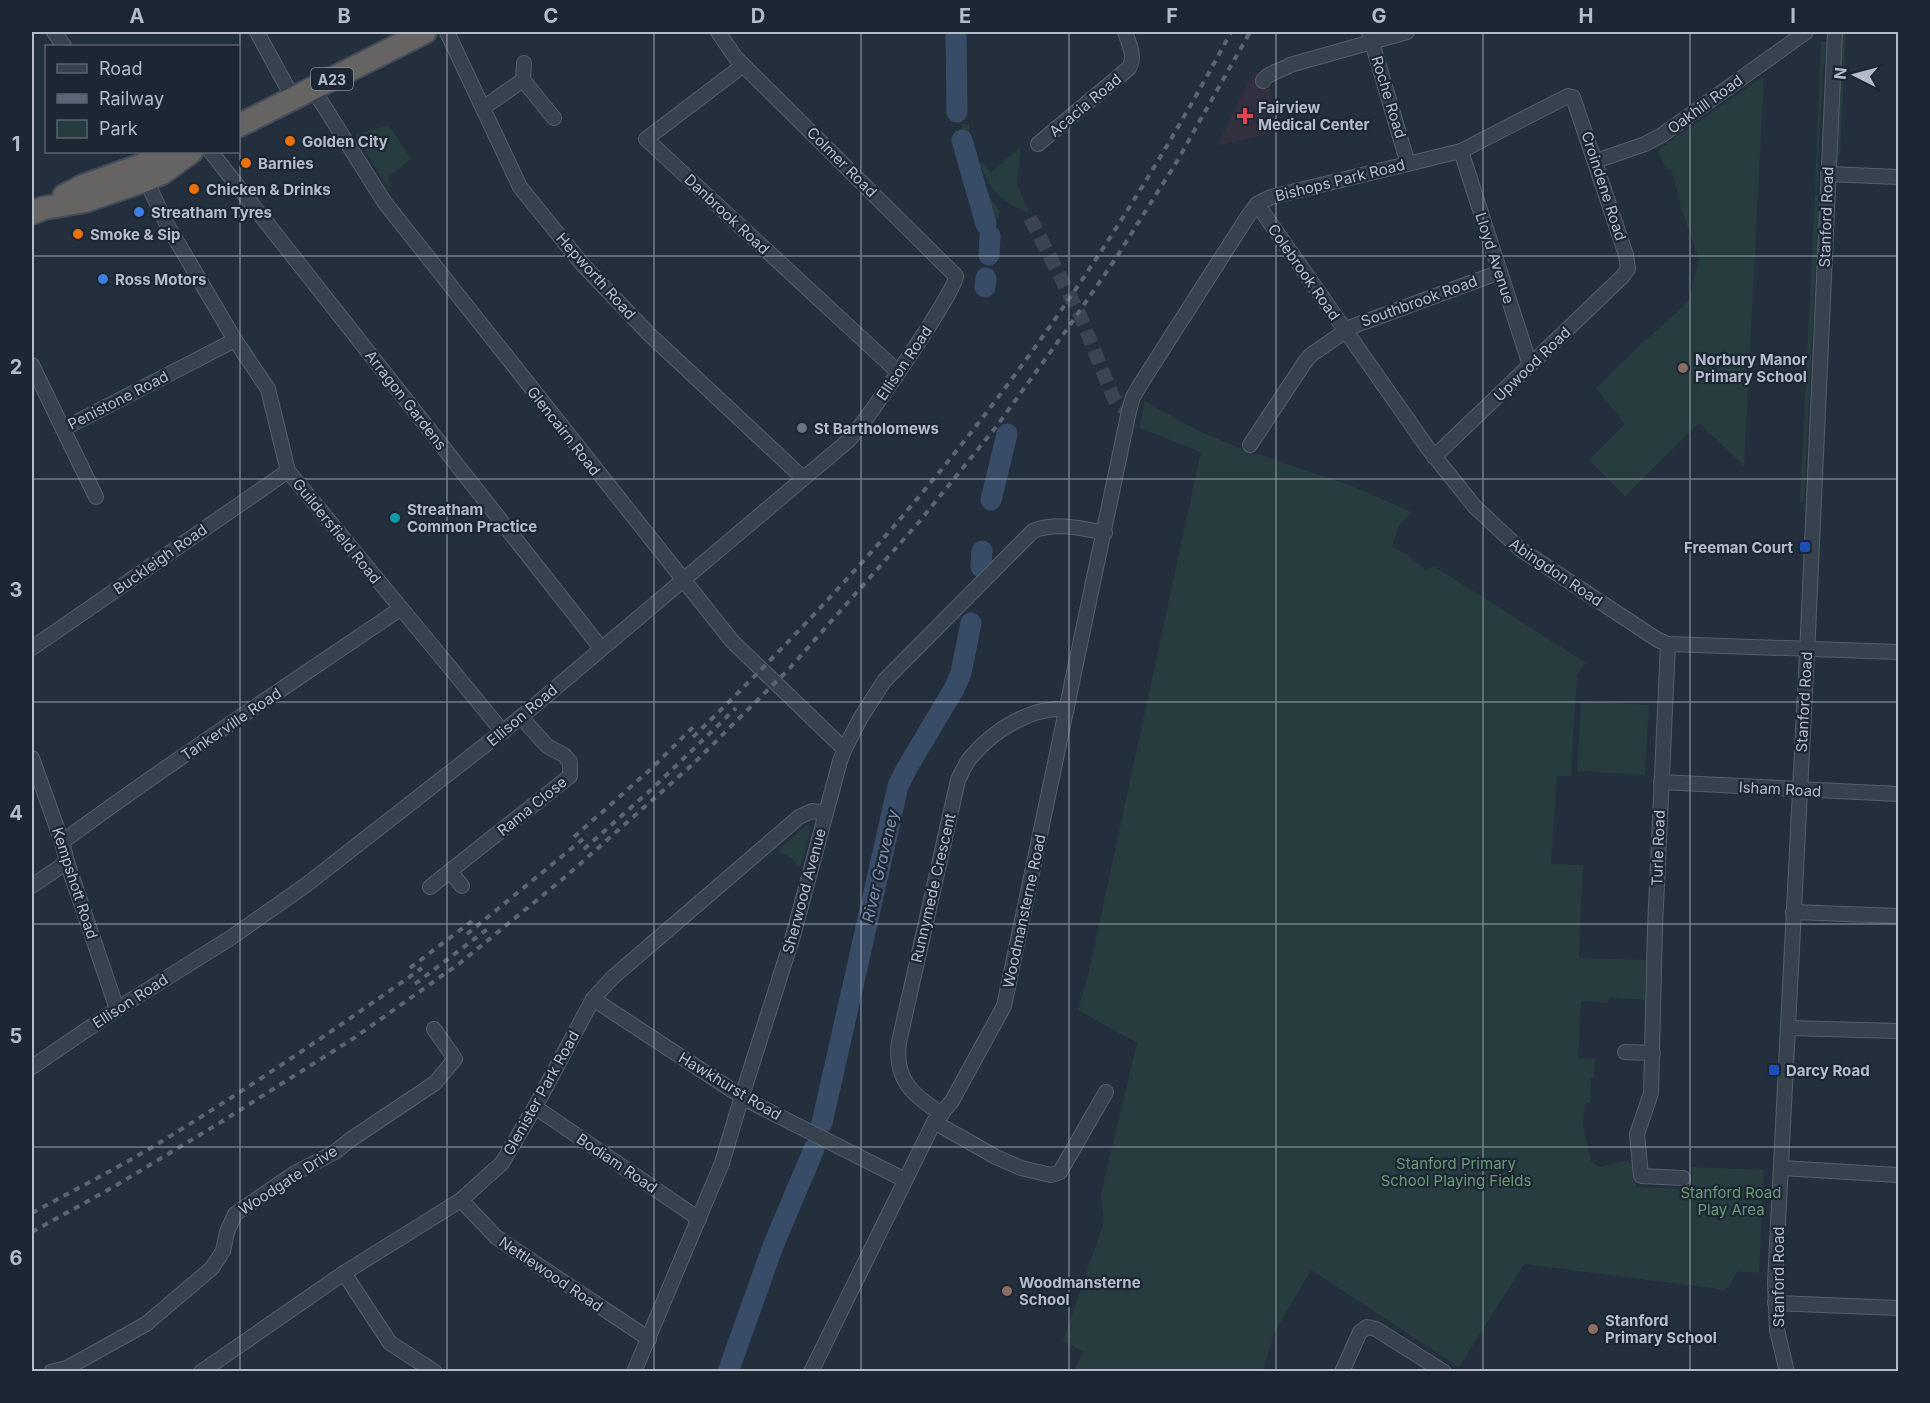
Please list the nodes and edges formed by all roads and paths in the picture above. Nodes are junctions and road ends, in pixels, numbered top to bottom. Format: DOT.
graph roads {
  1 [pos="54,32"];
  2 [pos="257,32"];
  3 [pos="424,32"];
  4 [pos="447,32"];
  5 [pos="718,32"];
  6 [pos="1125,32"];
  7 [pos="1407,32"];
  8 [pos="1806,32"];
  9 [pos="1835,32"];
  10 [pos="1370,37"];
  11 [pos="63,45"];
  12 [pos="524,63"];
  13 [pos="742,64"];
  14 [pos="524,80"];
  15 [pos="1263,81"];
  16 [pos="303,94"];
  17 [pos="1577,104"];
  18 [pos="483,108"];
  19 [pos="554,118"];
  20 [pos="240,125"];
  21 [pos="1038,144"];
  22 [pos="1461,151"];
  23 [pos="183,153"];
  24 [pos="190,153"];
  25 [pos="211,153"];
  26 [pos="1596,161"];
  27 [pos="1408,164"];
  28 [pos="142,165"];
  29 [pos="1828,174"];
  30 [pos="1899,177"];
  31 [pos="1257,204"];
  32 [pos="38,211"];
  33 [pos="1628,269"];
  34 [pos="1500,272"];
  35 [pos="949,294"];
  36 [pos="1346,331"];
  37 [pos="235,340"];
  38 [pos="32,365"];
  39 [pos="1530,365"];
  40 [pos="898,372"];
  41 [pos="1129,411"];
  42 [pos="63,429"];
  43 [pos="1250,445"];
  44 [pos="1434,457"];
  45 [pos="288,471"];
  46 [pos="803,478"];
  47 [pos="96,497"];
  48 [pos="1105,533"];
  49 [pos="684,579"];
  50 [pos="400,609"];
  51 [pos="1668,644"];
  52 [pos="32,648"];
  53 [pos="601,648"];
  54 [pos="1807,649"];
  55 [pos="1899,652"];
  56 [pos="1067,709"];
  57 [pos="521,717"];
  58 [pos="503,732"];
  59 [pos="845,748"];
  60 [pos="32,758"];
  61 [pos="1661,782"];
  62 [pos="1799,790"];
  63 [pos="1899,795"];
  64 [pos="826,813"];
  65 [pos="62,842"];
  66 [pos="67,862"];
  67 [pos="450,871"];
  68 [pos="32,886"];
  69 [pos="462,886"];
  70 [pos="430,887"];
  71 [pos="1793,912"];
  72 [pos="1899,916"];
  73 [pos="593,999"];
  74 [pos="117,1009"];
  75 [pos="1788,1028"];
  76 [pos="434,1029"];
  77 [pos="1899,1031"];
  78 [pos="1625,1052"];
  79 [pos="1653,1053"];
  80 [pos="32,1067"];
  81 [pos="1106,1092"];
  82 [pos="742,1096"];
  83 [pos="535,1107"];
  84 [pos="938,1118"];
  85 [pos="1781,1168"];
  86 [pos="1899,1175"];
  87 [pos="1683,1178"];
  88 [pos="905,1180"];
  89 [pos="461,1200"];
  90 [pos="699,1219"];
  91 [pos="344,1273"];
  92 [pos="1775,1303"];
  93 [pos="1899,1308"];
  94 [pos="649,1339"];
  95 [pos="51,1371"];
  96 [pos="201,1371"];
  97 [pos="435,1371"];
  98 [pos="634,1371"];
  99 [pos="811,1371"];
  100 [pos="1342,1371"];
  101 [pos="1444,1371"];
  102 [pos="1787,1371"];
  1 -- 11 [label="street"];
  2 -- 16 [label="street, Glencairn Road"];
  3 -- 16 [label="highway, A23"];
  4 -- 18 [label="street, Hepworth Road"];
  5 -- 13 [label="street, Colmer Road"];
  6 -- 21 [label="street, Acacia Road"];
  7 -- 10 [label="street"];
  8 -- 26 [label="street, Oakhill Road"];
  9 -- 29 [label="street, Stanford Road"];
  10 -- 15 [label="street"];
  10 -- 27 [label="street, Roche Road"];
  12 -- 14 [label="street"];
  13 -- 35 [label="street, Colmer Road"];
  13 -- 40 [label="street, Danbrook Road"];
  14 -- 18 [label="street"];
  14 -- 19 [label="street"];
  16 -- 20 [label="highway, A23"];
  16 -- 49 [label="street, Glencairn Road"];
  17 -- 22 [label="street, Bishops Park Road"];
  17 -- 26 [label="street, Croindene Road"];
  18 -- 46 [label="street, Hepworth Road"];
  22 -- 27 [label="street, Bishops Park Road"];
  22 -- 34 [label="street, Lloyd Avenue"];
  23 -- 28 [label="highway"];
  24 -- 28 [label="highway"];
  25 -- 53 [label="street, Arragon Gardens"];
  26 -- 33 [label="street, Croindene Road"];
  27 -- 31 [label="street, Bishops Park Road"];
  28 -- 32 [label="highway"];
  28 -- 37 [label="street, Guildersfield Road"];
  29 -- 30 [label="street"];
  29 -- 54 [label="street, Stanford Road"];
  31 -- 36 [label="street, Colebrook Road"];
  31 -- 41 [label="street, Bishops Park Road"];
  33 -- 39 [label="street, Upwood Road"];
  34 -- 36 [label="street, Southbrook Road"];
  34 -- 39 [label="street, Lloyd Avenue"];
  35 -- 40 [label="street, Ellison Road"];
  36 -- 43 [label="street, Southbrook Road"];
  36 -- 44 [label="street, Colebrook Road"];
  37 -- 42 [label="street, Penistone Road"];
  37 -- 45 [label="street, Guildersfield Road"];
  38 -- 42 [label="street, Penistone Road"];
  39 -- 44 [label="street, Upwood Road"];
  40 -- 46 [label="street, Ellison Road"];
  41 -- 48 [label="street, Woodmansterne Road"];
  42 -- 47 [label="street"];
  44 -- 51 [label="street, Abingdon Road"];
  45 -- 50 [label="street, Guildersfield Road"];
  45 -- 52 [label="street, Buckleigh Road"];
  46 -- 49 [label="street, Ellison Road"];
  48 -- 56 [label="street, Woodmansterne Road"];
  48 -- 59 [label="street, Sherwood Avenue"];
  49 -- 53 [label="street, Ellison Road"];
  49 -- 59 [label="street, Glencairn Road"];
  50 -- 58 [label="street, Guildersfield Road"];
  50 -- 65 [label="street, Tankerville Road"];
  51 -- 54 [label="street"];
  51 -- 61 [label="street, Turle Road"];
  53 -- 57 [label="street, Ellison Road"];
  54 -- 55 [label="street"];
  54 -- 62 [label="street, Stanford Road"];
  56 -- 84 [label="street, Woodmansterne Road"];
  56 -- 84 [label="street, Runnymede Crescent"];
  57 -- 58 [label="street, Ellison Road"];
  57 -- 67 [label="street, Rama Close"];
  58 -- 74 [label="street, Ellison Road"];
  59 -- 64 [label="street, Sherwood Avenue"];
  60 -- 65 [label="street, Kempshott Road"];
  61 -- 62 [label="street, Isham Road"];
  61 -- 79 [label="street, Turle Road"];
  62 -- 63 [label="street, Isham Road"];
  62 -- 71 [label="street, Stanford Road"];
  64 -- 73 [label="street, Glenister Park Road"];
  64 -- 82 [label="street, Sherwood Avenue"];
  65 -- 66 [label="street, Kempshott Road"];
  66 -- 68 [label="street"];
  66 -- 74 [label="street, Kempshott Road"];
  67 -- 69 [label="street"];
  67 -- 70 [label="street, Rama Close"];
  71 -- 72 [label="street"];
  71 -- 75 [label="street, Stanford Road"];
  73 -- 82 [label="street, Hawkhurst Road"];
  73 -- 83 [label="street, Glenister Park Road"];
  74 -- 80 [label="street, Ellison Road"];
  75 -- 77 [label="street"];
  75 -- 85 [label="street, Stanford Road"];
  76 -- 95 [label="street, Woodgate Drive"];
  78 -- 79 [label="street"];
  79 -- 87 [label="street, Turle Road"];
  81 -- 84 [label="street, Runnymede Crescent"];
  82 -- 88 [label="street, Hawkhurst Road"];
  82 -- 90 [label="street, Sherwood Avenue"];
  83 -- 89 [label="street, Glenister Park Road"];
  83 -- 90 [label="street, Bodiam Road"];
  84 -- 88 [label="street, Woodmansterne Road"];
  85 -- 86 [label="street"];
  85 -- 92 [label="street, Stanford Road"];
  88 -- 99 [label="street, Woodmansterne Road"];
  89 -- 91 [label="street, Glenister Park Road"];
  89 -- 94 [label="street, Nettlewood Road"];
  90 -- 94 [label="street, Sherwood Avenue"];
  91 -- 96 [label="street, Glenister Park Road"];
  91 -- 97 [label="street"];
  92 -- 93 [label="street"];
  92 -- 102 [label="street, Stanford Road"];
  94 -- 98 [label="street, Sherwood Avenue"];
  100 -- 101 [label="street"];
}
